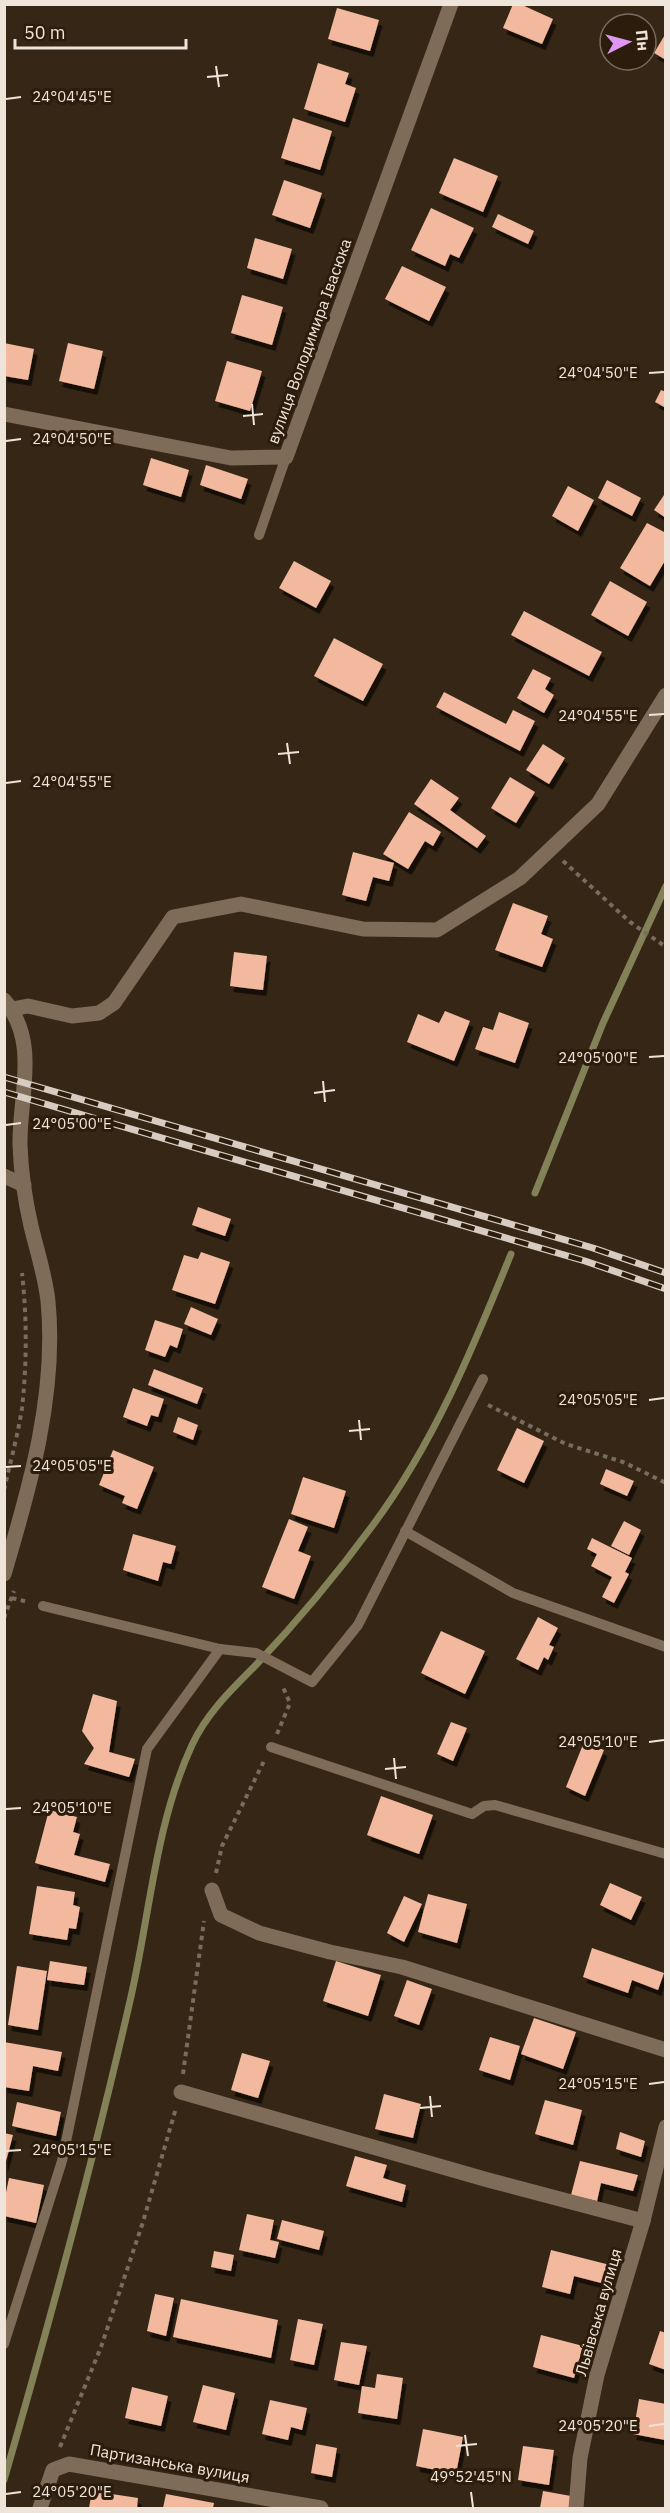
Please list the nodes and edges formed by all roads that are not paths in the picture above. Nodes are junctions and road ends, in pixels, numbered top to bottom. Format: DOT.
graph roads {
  1 [pos="452,4"];
  2 [pos="4,414"];
  3 [pos="286,457"];
  4 [pos="259,535"];
  5 [pos="666,695"];
  6 [pos="8,1004"];
  7 [pos="4,1176"];
  8 [pos="24,1185"];
  9 [pos="483,1379"];
  10 [pos="405,1531"];
  11 [pos="4,1574"];
  12 [pos="43,1606"];
  13 [pos="666,1647"];
  14 [pos="220,1649"];
  15 [pos="271,1748"];
  16 [pos="666,1854"];
  17 [pos="212,1890"];
  18 [pos="666,2050"];
  19 [pos="181,2092"];
  20 [pos="666,2127"];
  21 [pos="643,2221"];
  22 [pos="4,2344"];
  23 [pos="40,2508"];
  24 [pos="321,2508"];
  25 [pos="576,2508"];
  1 -- 3 [label="street, вулиця Володимира Івасюка"];
  2 -- 3 [label="street, вулиця Володимира Івасюка"];
  3 -- 4 [label="lane"];
  5 -- 6 [label="street"];
  6 -- 8 [label="street"];
  7 -- 8 [label="street"];
  8 -- 11 [label="street"];
  9 -- 10 [label="lane"];
  10 -- 13 [label="lane"];
  10 -- 14 [label="lane"];
  12 -- 14 [label="lane"];
  14 -- 22 [label="lane"];
  15 -- 16 [label="lane"];
  17 -- 18 [label="street"];
  19 -- 21 [label="street"];
  20 -- 21 [label="street, Львівська вулиця"];
  21 -- 25 [label="street, Львівська вулиця"];
  23 -- 24 [label="street, Партизанська вулиця"];
}
